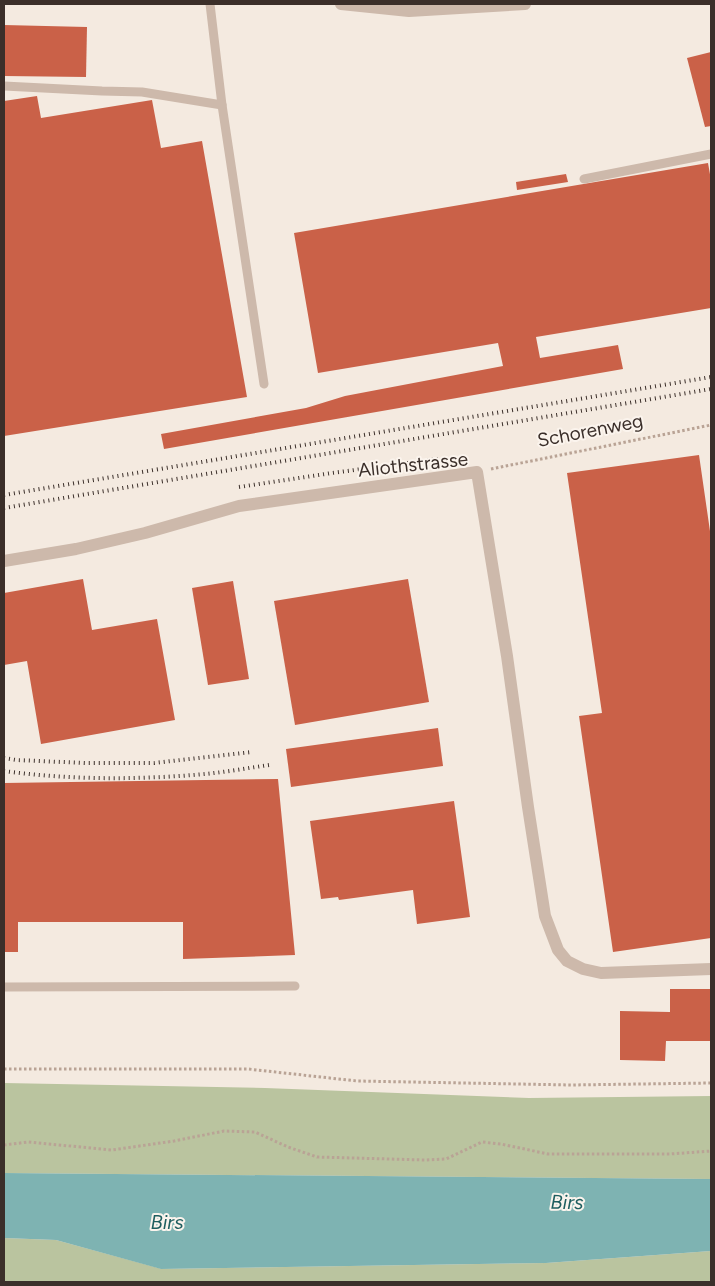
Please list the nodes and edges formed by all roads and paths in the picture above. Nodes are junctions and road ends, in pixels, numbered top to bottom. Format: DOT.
graph roads {
  1 [pos="210,4"];
  2 [pos="341,4"];
  3 [pos="525,4"];
  4 [pos="4,86"];
  5 [pos="222,105"];
  6 [pos="711,154"];
  7 [pos="584,179"];
  8 [pos="264,384"];
  9 [pos="711,425"];
  10 [pos="477,472"];
  11 [pos="4,560"];
  12 [pos="711,969"];
  13 [pos="295,986"];
  14 [pos="4,987"];
  15 [pos="4,1069"];
  16 [pos="711,1083"];
  17 [pos="4,1146"];
  18 [pos="711,1151"];
  1 -- 5 [label="lane"];
  2 -- 3 [label="street"];
  4 -- 5 [label="lane"];
  5 -- 8 [label="lane"];
  6 -- 7 [label="lane"];
  9 -- 10 [label="path, Schorenweg"];
  10 -- 11 [label="street, Aliothstrasse"];
  10 -- 12 [label="street, Aliothstrasse"];
  13 -- 14 [label="lane"];
  15 -- 16 [label="path"];
  17 -- 18 [label="path"];
}
